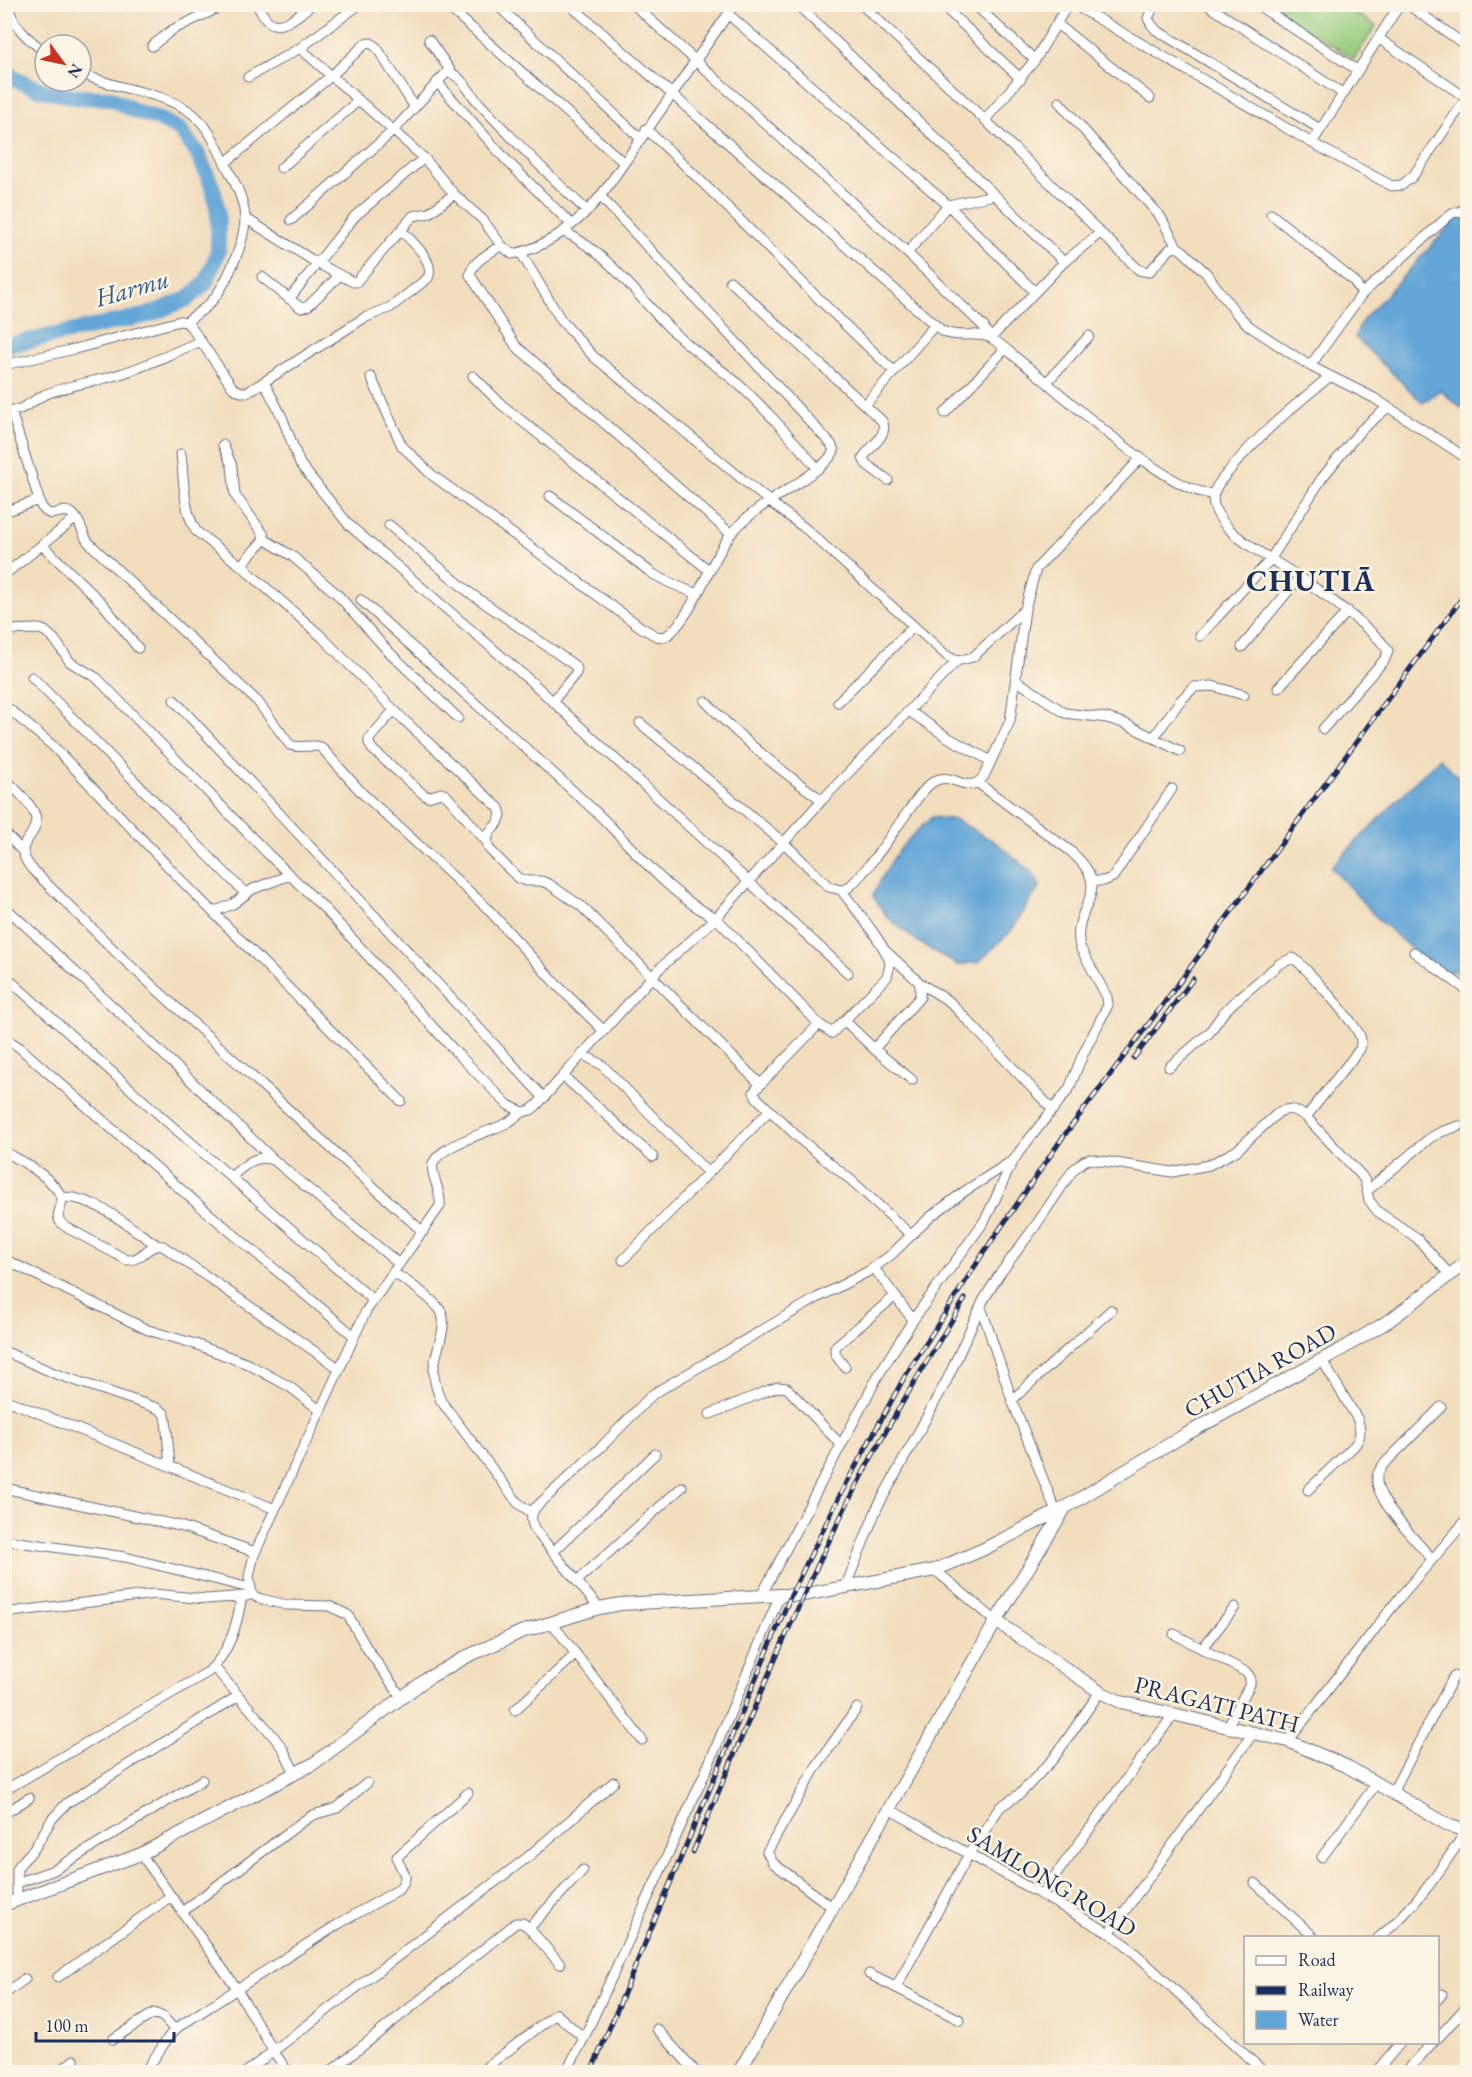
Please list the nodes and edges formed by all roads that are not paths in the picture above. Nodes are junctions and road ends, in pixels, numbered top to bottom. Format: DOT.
graph roads {
  1 [pos="8,4"];
  2 [pos="226,4"];
  3 [pos="256,4"];
  4 [pos="312,4"];
  5 [pos="360,4"];
  6 [pos="445,4"];
  7 [pos="496,4"];
  8 [pos="569,4"];
  9 [pos="633,4"];
  10 [pos="797,4"];
  11 [pos="861,4"];
  12 [pos="941,4"];
  13 [pos="975,4"];
  14 [pos="1071,4"];
  15 [pos="1155,4"];
  16 [pos="1206,4"];
  17 [pos="1256,4"];
  18 [pos="1400,4"];
  19 [pos="1407,4"];
  20 [pos="731,8"];
  21 [pos="1057,24"];
  22 [pos="1378,38"];
  23 [pos="429,40"];
  24 [pos="33,43"];
  25 [pos="152,46"];
  26 [pos="1467,47"];
  27 [pos="300,48"];
  28 [pos="1035,60"];
  29 [pos="695,62"];
  30 [pos="1357,69"];
  31 [pos="452,73"];
  32 [pos="331,76"];
  33 [pos="248,77"];
  34 [pos="93,79"];
  35 [pos="1021,79"];
  36 [pos="436,82"];
  37 [pos="1342,93"];
  38 [pos="672,94"];
  39 [pos="1150,98"];
  40 [pos="1467,98"];
  41 [pos="359,100"];
  42 [pos="1059,102"];
  43 [pos="414,106"];
  44 [pos="985,120"];
  45 [pos="646,129"];
  46 [pos="1320,129"];
  47 [pos="393,130"];
  48 [pos="640,138"];
  49 [pos="1312,143"];
  50 [pos="424,158"];
  51 [pos="623,162"];
  52 [pos="225,164"];
  53 [pos="281,168"];
  54 [pos="454,194"];
  55 [pos="994,195"];
  56 [pos="601,196"];
  57 [pos="948,205"];
  58 [pos="1467,210"];
  59 [pos="587,212"];
  60 [pos="1271,214"];
  61 [pos="245,218"];
  62 [pos="291,220"];
  63 [pos="571,224"];
  64 [pos="401,230"];
  65 [pos="564,232"];
  66 [pos="1100,233"];
  67 [pos="501,245"];
  68 [pos="1177,248"];
  69 [pos="521,252"];
  70 [pos="907,253"];
  71 [pos="1064,262"];
  72 [pos="317,263"];
  73 [pos="340,275"];
  74 [pos="262,277"];
  75 [pos="730,281"];
  76 [pos="1035,292"];
  77 [pos="1362,294"];
  78 [pos="289,299"];
  79 [pos="186,322"];
  80 [pos="935,325"];
  81 [pos="1089,336"];
  82 [pos="991,338"];
  83 [pos="201,341"];
  84 [pos="1005,349"];
  85 [pos="4,365"];
  86 [pos="1310,366"];
  87 [pos="894,371"];
  88 [pos="473,376"];
  89 [pos="371,377"];
  90 [pos="1329,377"];
  91 [pos="264,382"];
  92 [pos="1047,382"];
  93 [pos="4,403"];
  94 [pos="865,405"];
  95 [pos="1388,407"];
  96 [pos="11,411"];
  97 [pos="945,413"];
  98 [pos="223,445"];
  99 [pos="181,454"];
  100 [pos="1141,458"];
  101 [pos="1467,459"];
  102 [pos="818,468"];
  103 [pos="888,480"];
  104 [pos="1214,494"];
  105 [pos="550,496"];
  106 [pos="39,500"];
  107 [pos="770,502"];
  108 [pos="4,512"];
  109 [pos="76,518"];
  110 [pos="389,525"];
  111 [pos="731,534"];
  112 [pos="264,538"];
  113 [pos="42,545"];
  114 [pos="1270,560"];
  115 [pos="244,568"];
  116 [pos="711,572"];
  117 [pos="4,575"];
  118 [pos="1300,578"];
  119 [pos="697,594"];
  120 [pos="361,600"];
  121 [pos="1025,609"];
  122 [pos="1348,611"];
  123 [pos="914,626"];
  124 [pos="4,630"];
  125 [pos="1200,636"];
  126 [pos="1242,647"];
  127 [pos="138,648"];
  128 [pos="957,661"];
  129 [pos="32,677"];
  130 [pos="1016,680"];
  131 [pos="1278,688"];
  132 [pos="1244,695"];
  133 [pos="174,700"];
  134 [pos="705,701"];
  135 [pos="553,702"];
  136 [pos="838,702"];
  137 [pos="4,705"];
  138 [pos="394,710"];
  139 [pos="909,711"];
  140 [pos="458,718"];
  141 [pos="640,723"];
  142 [pos="1323,729"];
  143 [pos="1154,737"];
  144 [pos="1180,751"];
  145 [pos="991,761"];
  146 [pos="4,778"];
  147 [pos="978,783"];
  148 [pos="1172,789"];
  149 [pos="822,800"];
  150 [pos="4,832"];
  151 [pos="487,842"];
  152 [pos="784,843"];
  153 [pos="22,851"];
  154 [pos="290,875"];
  155 [pos="1093,881"];
  156 [pos="748,883"];
  157 [pos="841,890"];
  158 [pos="246,894"];
  159 [pos="4,906"];
  160 [pos="213,912"];
  161 [pos="716,918"];
  162 [pos="882,947"];
  163 [pos="1414,952"];
  164 [pos="848,973"];
  165 [pos="4,975"];
  166 [pos="652,978"];
  167 [pos="920,982"];
  168 [pos="1467,991"];
  169 [pos="845,1022"];
  170 [pos="819,1024"];
  171 [pos="603,1030"];
  172 [pos="4,1038"];
  173 [pos="874,1049"];
  174 [pos="582,1054"];
  175 [pos="1169,1067"];
  176 [pos="563,1076"];
  177 [pos="912,1080"];
  178 [pos="760,1084"];
  179 [pos="544,1098"];
  180 [pos="401,1101"];
  181 [pos="769,1110"];
  182 [pos="1053,1110"];
  183 [pos="523,1112"];
  184 [pos="1306,1117"];
  185 [pos="1459,1126"];
  186 [pos="4,1152"];
  187 [pos="653,1157"];
  188 [pos="275,1161"];
  189 [pos="1012,1161"];
  190 [pos="708,1173"];
  191 [pos="231,1177"];
  192 [pos="1368,1190"];
  193 [pos="62,1197"];
  194 [pos="423,1232"];
  195 [pos="911,1235"];
  196 [pos="157,1245"];
  197 [pos="4,1259"];
  198 [pos="623,1260"];
  199 [pos="1467,1261"];
  200 [pos="396,1268"];
  201 [pos="874,1268"];
  202 [pos="1450,1275"];
  203 [pos="895,1296"];
  204 [pos="373,1300"];
  205 [pos="981,1307"];
  206 [pos="1111,1310"];
  207 [pos="913,1320"];
  208 [pos="354,1336"];
  209 [pos="4,1351"];
  210 [pos="1322,1360"];
  211 [pos="845,1367"];
  212 [pos="340,1369"];
  213 [pos="4,1399"];
  214 [pos="1012,1400"];
  215 [pos="1441,1407"];
  216 [pos="321,1411"];
  217 [pos="710,1414"];
  218 [pos="841,1445"];
  219 [pos="655,1454"];
  220 [pos="170,1466"];
  221 [pos="682,1487"];
  222 [pos="4,1488"];
  223 [pos="1308,1490"];
  224 [pos="275,1509"];
  225 [pos="1061,1509"];
  226 [pos="532,1514"];
  227 [pos="1467,1518"];
  228 [pos="4,1540"];
  229 [pos="255,1552"];
  230 [pos="554,1552"];
  231 [pos="1432,1559"];
  232 [pos="935,1570"];
  233 [pos="577,1581"];
  234 [pos="845,1588"];
  235 [pos="248,1593"];
  236 [pos="780,1595"];
  237 [pos="761,1596"];
  238 [pos="1235,1607"];
  239 [pos="599,1608"];
  240 [pos="4,1613"];
  241 [pos="996,1621"];
  242 [pos="552,1623"];
  243 [pos="1174,1634"];
  244 [pos="1202,1649"];
  245 [pos="576,1654"];
  246 [pos="214,1667"];
  247 [pos="1454,1676"];
  248 [pos="1100,1692"];
  249 [pos="238,1696"];
  250 [pos="402,1698"];
  251 [pos="857,1708"];
  252 [pos="515,1710"];
  253 [pos="1174,1714"];
  254 [pos="1228,1726"];
  255 [pos="1254,1732"];
  256 [pos="642,1740"];
  257 [pos="1288,1741"];
  258 [pos="295,1773"];
  259 [pos="202,1780"];
  260 [pos="614,1782"];
  261 [pos="367,1783"];
  262 [pos="1376,1784"];
  263 [pos="4,1786"];
  264 [pos="468,1792"];
  265 [pos="1392,1793"];
  266 [pos="29,1798"];
  267 [pos="889,1809"];
  268 [pos="4,1814"];
  269 [pos="1467,1831"];
  270 [pos="141,1854"];
  271 [pos="969,1854"];
  272 [pos="1322,1857"];
  273 [pos="583,1870"];
  274 [pos="17,1883"];
  275 [pos="1255,1883"];
  276 [pos="1041,1895"];
  277 [pos="171,1896"];
  278 [pos="17,1900"];
  279 [pos="4,1905"];
  280 [pos="833,1908"];
  281 [pos="182,1912"];
  282 [pos="529,1928"];
  283 [pos="1109,1933"];
  284 [pos="1313,1936"];
  285 [pos="1380,1936"];
  286 [pos="560,1964"];
  287 [pos="869,1974"];
  288 [pos="58,1977"];
  289 [pos="25,1979"];
  290 [pos="896,1988"];
  291 [pos="237,1989"];
  292 [pos="4,1995"];
  293 [pos="1465,2008"];
  294 [pos="960,2020"];
  295 [pos="657,2029"];
  296 [pos="175,2030"];
  297 [pos="1439,2036"];
  298 [pos="585,2038"];
  299 [pos="112,2040"];
  300 [pos="1400,2044"];
  301 [pos="1432,2044"];
  302 [pos="274,2052"];
  303 [pos="74,2060"];
  304 [pos="59,2073"];
  305 [pos="145,2073"];
  306 [pos="246,2073"];
  307 [pos="288,2073"];
  308 [pos="330,2073"];
  309 [pos="480,2073"];
  310 [pos="566,2073"];
  311 [pos="696,2073"];
  312 [pos="739,2073"];
  313 [pos="1264,2073"];
  314 [pos="1376,2073"];
  315 [pos="1406,2073"];
  1 -- 24 [label="street"];
  2 -- 25 [label="street"];
  3 -- 4 [label="street"];
  5 -- 27 [label="street"];
  6 -- 51 [label="street"];
  7 -- 48 [label="street"];
  8 -- 38 [label="street"];
  9 -- 29 [label="street"];
  10 -- 55 [label="street"];
  11 -- 44 [label="street"];
  12 -- 35 [label="street"];
  13 -- 28 [label="street"];
  14 -- 21 [label="street"];
  14 -- 49 [label="street"];
  15 -- 46 [label="street"];
  16 -- 37 [label="street"];
  17 -- 30 [label="street"];
  18 -- 22 [label="street"];
  19 -- 26 [label="street"];
  20 -- 29 [label="street"];
  20 -- 57 [label="street"];
  21 -- 28 [label="street"];
  21 -- 39 [label="street"];
  22 -- 30 [label="street"];
  22 -- 40 [label="street"];
  23 -- 31 [label="street"];
  27 -- 32 [label="street"];
  27 -- 33 [label="street"];
  28 -- 35 [label="street"];
  29 -- 38 [label="street"];
  29 -- 70 [label="street"];
  30 -- 37 [label="street"];
  31 -- 36 [label="street"];
  31 -- 59 [label="street"];
  32 -- 41 [label="street"];
  32 -- 43 [label="street"];
  32 -- 52 [label="street"];
  34 -- 52 [label="street"];
  35 -- 44 [label="street"];
  36 -- 43 [label="street"];
  36 -- 63 [label="street"];
  37 -- 46 [label="street"];
  38 -- 45 [label="street"];
  38 -- 80 [label="street"];
  40 -- 49 [label="street"];
  41 -- 47 [label="street"];
  41 -- 53 [label="street"];
  42 -- 68 [label="street"];
  43 -- 47 [label="street"];
  44 -- 66 [label="street"];
  45 -- 48 [label="street"];
  45 -- 87 [label="street"];
  46 -- 49 [label="street"];
  47 -- 50 [label="street"];
  47 -- 62 [label="street"];
  48 -- 51 [label="street"];
  50 -- 54 [label="street"];
  50 -- 72 [label="street"];
  51 -- 56 [label="street"];
  52 -- 61 [label="street"];
  54 -- 64 [label="street"];
  54 -- 67 [label="street"];
  55 -- 57 [label="street"];
  55 -- 71 [label="street"];
  56 -- 59 [label="street"];
  56 -- 102 [label="street"];
  57 -- 70 [label="street"];
  57 -- 76 [label="street"];
  58 -- 77 [label="street"];
  59 -- 63 [label="street"];
  60 -- 77 [label="street"];
  61 -- 72 [label="street"];
  61 -- 79 [label="street"];
  63 -- 65 [label="street"];
  64 -- 73 [label="street"];
  64 -- 91 [label="street"];
  65 -- 69 [label="street"];
  65 -- 102 [label="street"];
  66 -- 68 [label="street"];
  66 -- 71 [label="street"];
  67 -- 69 [label="street"];
  67 -- 111 [label="street"];
  68 -- 86 [label="street"];
  69 -- 107 [label="street"];
  70 -- 82 [label="street"];
  71 -- 76 [label="street"];
  72 -- 73 [label="street"];
  72 -- 78 [label="street"];
  73 -- 78 [label="street"];
  74 -- 78 [label="street"];
  75 -- 94 [label="street"];
  76 -- 82 [label="street"];
  77 -- 86 [label="street"];
  79 -- 83 [label="street"];
  79 -- 85 [label="street"];
  80 -- 82 [label="street"];
  80 -- 87 [label="street"];
  81 -- 92 [label="street"];
  82 -- 84 [label="street"];
  83 -- 91 [label="street"];
  83 -- 96 [label="street"];
  84 -- 92 [label="street"];
  84 -- 97 [label="street"];
  86 -- 90 [label="street"];
  87 -- 94 [label="street"];
  88 -- 116 [label="street"];
  89 -- 119 [label="street"];
  90 -- 95 [label="street"];
  90 -- 104 [label="street"];
  91 -- 135 [label="street"];
  92 -- 100 [label="street"];
  93 -- 96 [label="street"];
  94 -- 103 [label="street"];
  95 -- 101 [label="street"];
  95 -- 114 [label="street"];
  96 -- 106 [label="street"];
  98 -- 112 [label="street"];
  99 -- 115 [label="street"];
  100 -- 104 [label="street"];
  100 -- 121 [label="street"];
  102 -- 107 [label="street"];
  104 -- 114 [label="street"];
  105 -- 119 [label="street"];
  106 -- 108 [label="street"];
  106 -- 109 [label="street"];
  107 -- 111 [label="street"];
  107 -- 123 [label="street"];
  109 -- 113 [label="street"];
  109 -- 171 [label="street"];
  110 -- 135 [label="street"];
  111 -- 116 [label="street"];
  112 -- 115 [label="street"];
  112 -- 140 [label="street"];
  113 -- 117 [label="street"];
  113 -- 127 [label="street"];
  114 -- 118 [label="street"];
  114 -- 125 [label="street"];
  115 -- 138 [label="street"];
  116 -- 119 [label="street"];
  118 -- 122 [label="street"];
  118 -- 126 [label="street"];
  120 -- 161 [label="street"];
  121 -- 128 [label="street"];
  121 -- 130 [label="street"];
  122 -- 131 [label="street"];
  122 -- 142 [label="street"];
  123 -- 128 [label="street"];
  123 -- 136 [label="street"];
  124 -- 154 [label="street"];
  128 -- 139 [label="street"];
  129 -- 158 [label="street"];
  130 -- 143 [label="street"];
  130 -- 145 [label="street"];
  132 -- 143 [label="street"];
  133 -- 179 [label="street"];
  134 -- 149 [label="street"];
  135 -- 156 [label="street"];
  137 -- 160 [label="street"];
  138 -- 151 [label="street"];
  138 -- 151 [label="street"];
  139 -- 145 [label="street"];
  139 -- 149 [label="street"];
  141 -- 152 [label="street"];
  143 -- 144 [label="street"];
  145 -- 147 [label="street"];
  146 -- 153 [label="street"];
  147 -- 155 [label="street"];
  147 -- 157 [label="street"];
  148 -- 155 [label="street"];
  149 -- 152 [label="street"];
  150 -- 153 [label="street"];
  151 -- 166 [label="street"];
  152 -- 156 [label="street"];
  152 -- 157 [label="street"];
  153 -- 194 [label="street"];
  154 -- 158 [label="street"];
  154 -- 183 [label="street"];
  155 -- 182 [label="street"];
  156 -- 161 [label="street"];
  156 -- 164 [label="street"];
  157 -- 162 [label="street"];
  158 -- 160 [label="street"];
  159 -- 188 [label="street"];
  160 -- 180 [label="street"];
  161 -- 166 [label="street"];
  161 -- 170 [label="street"];
  162 -- 167 [label="street"];
  162 -- 169 [label="street"];
  163 -- 168 [label="street"];
  165 -- 191 [label="street"];
  166 -- 171 [label="street"];
  166 -- 178 [label="street"];
  167 -- 173 [label="street"];
  167 -- 182 [label="street"];
  169 -- 170 [label="street"];
  169 -- 173 [label="street"];
  170 -- 178 [label="street"];
  171 -- 174 [label="street"];
  172 -- 208 [label="street"];
  173 -- 177 [label="street"];
  174 -- 176 [label="street"];
  174 -- 190 [label="street"];
  175 -- 184 [label="street"];
  176 -- 179 [label="street"];
  176 -- 187 [label="street"];
  178 -- 181 [label="street"];
  179 -- 183 [label="street"];
  181 -- 190 [label="street"];
  181 -- 195 [label="street"];
  182 -- 189 [label="street"];
  183 -- 194 [label="street"];
  184 -- 192 [label="street"];
  184 -- 205 [label="street"];
  185 -- 192 [label="street"];
  186 -- 193 [label="street"];
  188 -- 191 [label="street"];
  188 -- 200 [label="street"];
  189 -- 195 [label="street"];
  189 -- 207 [label="street"];
  190 -- 198 [label="street"];
  191 -- 204 [label="street"];
  192 -- 202 [label="street"];
  193 -- 196 [label="street"];
  193 -- 196 [label="street"];
  194 -- 200 [label="street"];
  195 -- 201 [label="street"];
  196 -- 212 [label="street"];
  197 -- 216 [label="street"];
  199 -- 202 [label="street, CHUTIA ROAD"];
  200 -- 204 [label="street"];
  200 -- 226 [label="street"];
  201 -- 203 [label="street"];
  201 -- 226 [label="street"];
  202 -- 210 [label="street, CHUTIA ROAD"];
  203 -- 207 [label="street"];
  203 -- 211 [label="street"];
  204 -- 208 [label="street"];
  205 -- 214 [label="street"];
  205 -- 234 [label="street"];
  206 -- 214 [label="street"];
  207 -- 218 [label="street"];
  208 -- 212 [label="street"];
  209 -- 220 [label="street"];
  210 -- 223 [label="street"];
  210 -- 225 [label="street, CHUTIA ROAD"];
  212 -- 216 [label="street"];
  213 -- 220 [label="street"];
  214 -- 225 [label="street"];
  215 -- 231 [label="street"];
  216 -- 224 [label="street"];
  217 -- 218 [label="street"];
  218 -- 237 [label="street"];
  219 -- 230 [label="street"];
  220 -- 224 [label="street"];
  221 -- 233 [label="street"];
  222 -- 229 [label="street"];
  224 -- 229 [label="street"];
  225 -- 232 [label="street, CHUTIA ROAD"];
  225 -- 241 [label="street"];
  226 -- 230 [label="street"];
  227 -- 231 [label="street"];
  228 -- 235 [label="street"];
  229 -- 235 [label="street"];
  230 -- 233 [label="street"];
  231 -- 257 [label="street"];
  232 -- 234 [label="street, CHUTIA ROAD"];
  232 -- 241 [label="street"];
  233 -- 239 [label="street"];
  234 -- 236 [label="street, CHUTIA ROAD"];
  235 -- 240 [label="street"];
  235 -- 246 [label="street"];
  235 -- 250 [label="street"];
  236 -- 237 [label="street, CHUTIA ROAD"];
  236 -- 298 [label="street"];
  237 -- 239 [label="street, CHUTIA ROAD"];
  238 -- 244 [label="street"];
  239 -- 242 [label="street, CHUTIA ROAD"];
  241 -- 248 [label="street, PRAGATI PATH"];
  241 -- 267 [label="street"];
  242 -- 245 [label="street"];
  242 -- 250 [label="street, CHUTIA ROAD"];
  243 -- 244 [label="street"];
  244 -- 254 [label="street"];
  245 -- 252 [label="street"];
  245 -- 256 [label="street"];
  246 -- 249 [label="street"];
  246 -- 263 [label="street"];
  247 -- 265 [label="street"];
  248 -- 253 [label="street, PRAGATI PATH"];
  248 -- 271 [label="street"];
  249 -- 258 [label="street"];
  249 -- 274 [label="street"];
  250 -- 258 [label="street, CHUTIA ROAD"];
  251 -- 280 [label="street"];
  253 -- 254 [label="street, PRAGATI PATH"];
  253 -- 276 [label="street"];
  254 -- 255 [label="street, PRAGATI PATH"];
  255 -- 257 [label="street, PRAGATI PATH"];
  255 -- 283 [label="street"];
  257 -- 262 [label="street, PRAGATI PATH"];
  258 -- 270 [label="street, CHUTIA ROAD"];
  259 -- 274 [label="street"];
  260 -- 302 [label="street"];
  261 -- 281 [label="street"];
  262 -- 265 [label="street, PRAGATI PATH"];
  262 -- 272 [label="street"];
  264 -- 291 [label="street"];
  265 -- 269 [label="street, PRAGATI PATH"];
  266 -- 268 [label="street"];
  267 -- 271 [label="street, SAMLONG ROAD"];
  267 -- 280 [label="street"];
  269 -- 285 [label="street"];
  270 -- 277 [label="street"];
  270 -- 278 [label="street, CHUTIA ROAD"];
  271 -- 276 [label="street, SAMLONG ROAD"];
  271 -- 290 [label="street"];
  273 -- 282 [label="street"];
  274 -- 278 [label="street"];
  275 -- 284 [label="street"];
  276 -- 283 [label="street, SAMLONG ROAD"];
  277 -- 281 [label="street"];
  277 -- 288 [label="street"];
  278 -- 279 [label="street, CHUTIA ROAD"];
  280 -- 312 [label="street"];
  281 -- 291 [label="street"];
  282 -- 286 [label="street"];
  282 -- 308 [label="street"];
  283 -- 313 [label="street, SAMLONG ROAD"];
  287 -- 290 [label="street"];
  289 -- 292 [label="street"];
  290 -- 294 [label="street"];
  291 -- 296 [label="street"];
  291 -- 302 [label="street"];
  293 -- 297 [label="street"];
  295 -- 311 [label="street"];
  296 -- 299 [label="street"];
  296 -- 305 [label="street"];
  298 -- 309 [label="street"];
  298 -- 310 [label="street"];
  300 -- 314 [label="street"];
  301 -- 315 [label="street"];
  302 -- 306 [label="street"];
  302 -- 307 [label="street"];
  303 -- 304 [label="street"];
}
